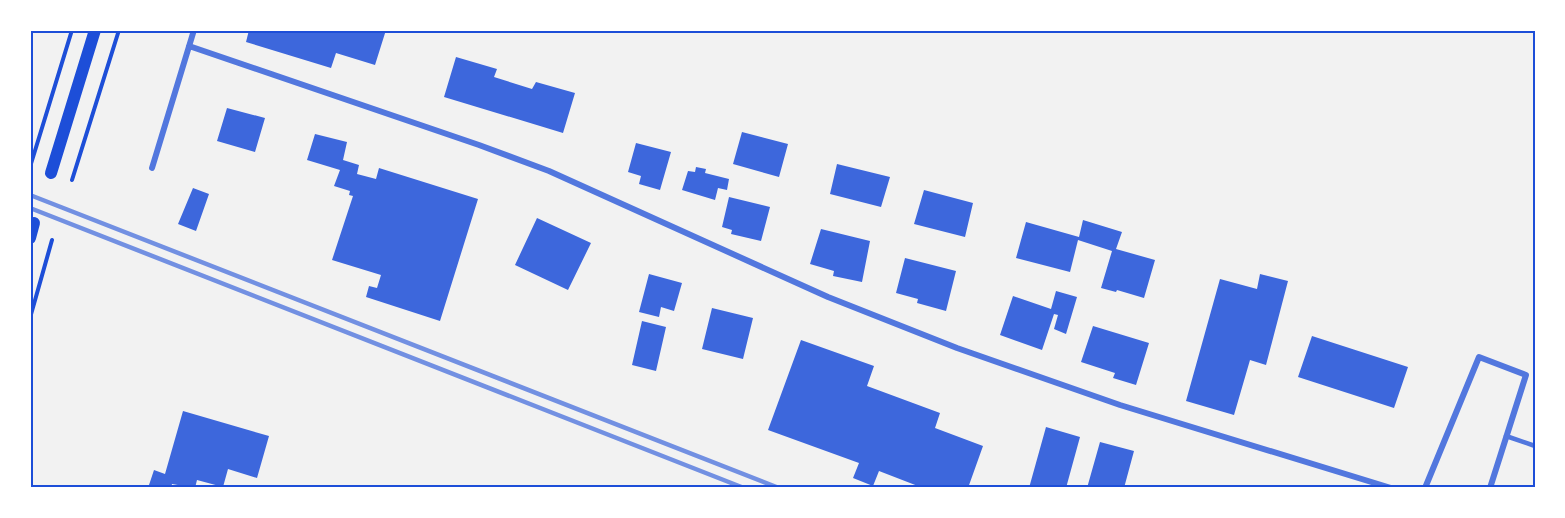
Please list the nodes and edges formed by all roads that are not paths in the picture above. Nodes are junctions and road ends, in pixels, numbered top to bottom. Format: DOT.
graph roads {
  1 [pos="94,30"];
  2 [pos="194,30"];
  3 [pos="189,46"];
  4 [pos="152,168"];
  5 [pos="51,173"];
  6 [pos="34,223"];
  7 [pos="30,238"];
  8 [pos="1526,375"];
  9 [pos="1535,377"];
  10 [pos="1506,436"];
  11 [pos="1535,446"];
  12 [pos="1391,488"];
  13 [pos="1425,488"];
  14 [pos="1490,488"];
  1 -- 5 [label="main road"];
  2 -- 3 [label="street"];
  3 -- 4 [label="street"];
  3 -- 12 [label="street"];
  6 -- 7 [label="main road"];
  8 -- 9 [label="street"];
  8 -- 10 [label="street"];
  8 -- 13 [label="street"];
  10 -- 11 [label="lane"];
  10 -- 14 [label="street"];
}
